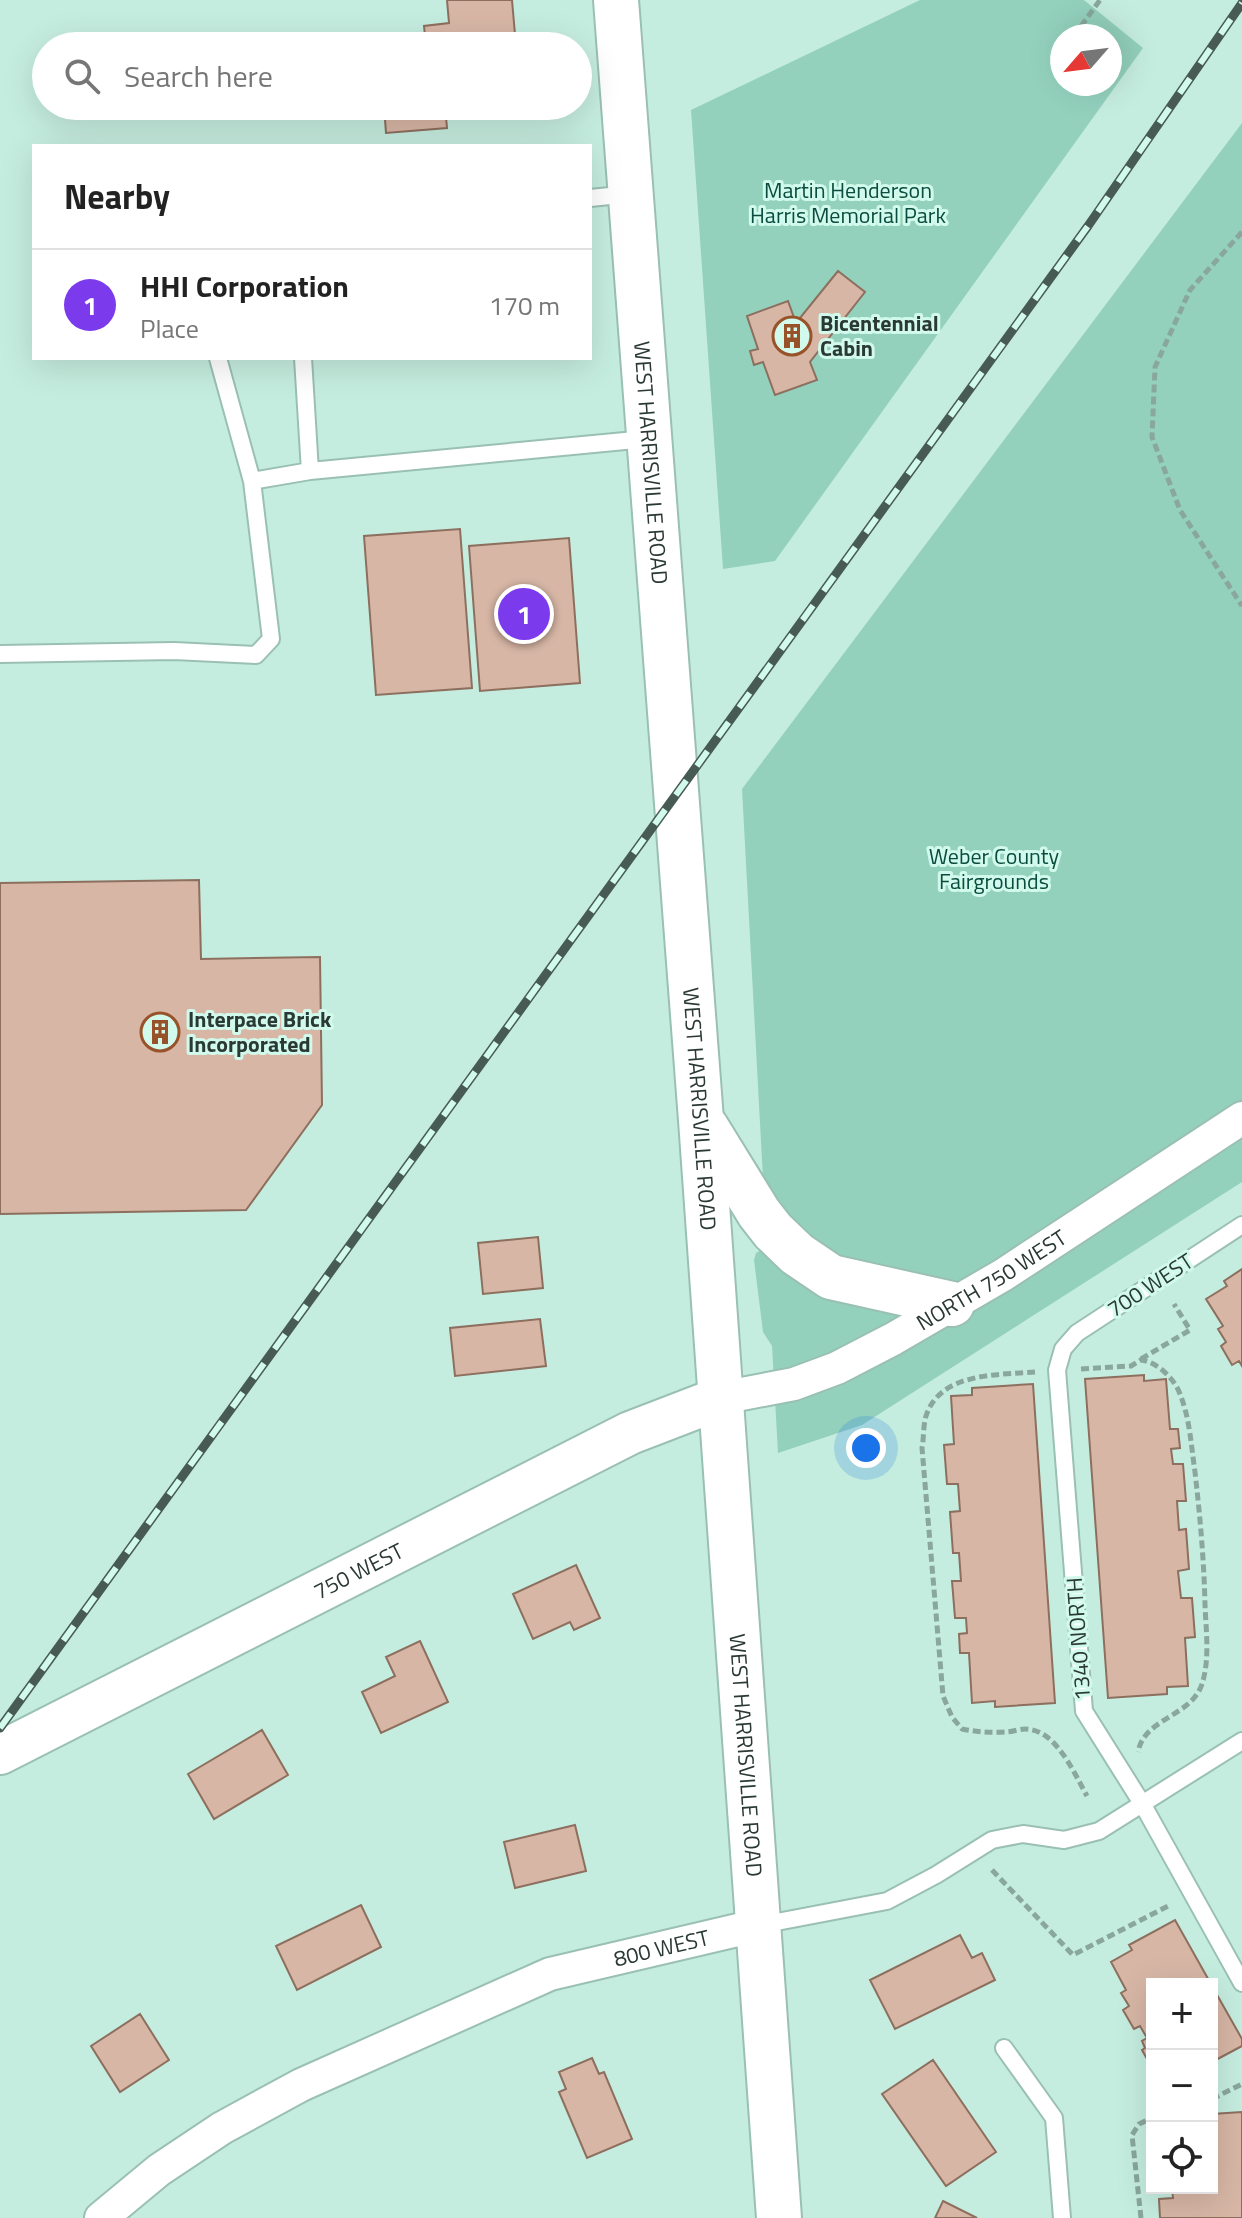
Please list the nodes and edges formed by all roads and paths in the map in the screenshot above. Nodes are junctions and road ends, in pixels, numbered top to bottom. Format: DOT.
graph roads {
  1 [pos="616,0"];
  2 [pos="1100,0"];
  3 [pos="1083,24"];
  4 [pos="611,196"];
  5 [pos="1242,232"];
  6 [pos="219,360"];
  7 [pos="303,360"];
  8 [pos="648,439"];
  9 [pos="310,471"];
  10 [pos="252,481"];
  11 [pos="1242,606"];
  12 [pos="0,654"];
  13 [pos="1242,1118"];
  14 [pos="701,1120"];
  15 [pos="1242,1225"];
  16 [pos="952,1304"];
  17 [pos="1174,1304"];
  18 [pos="1063,1349"];
  19 [pos="1141,1360"];
  20 [pos="721,1398"];
  21 [pos="1242,1741"];
  22 [pos="0,1753"];
  23 [pos="1143,1805"];
  24 [pos="991,1869"];
  25 [pos="1170,1905"];
  26 [pos="759,1925"];
  27 [pos="1242,1983"];
  28 [pos="1004,2048"];
  29 [pos="1242,2084"];
  30 [pos="1218,2096"];
  31 [pos="1146,2121"];
  32 [pos="101,2218"];
  33 [pos="779,2218"];
  34 [pos="1062,2218"];
  35 [pos="1141,2218"];
  1 -- 4 [label="main road, WEST HARRISVILLE ROAD"];
  2 -- 3 [label="path"];
  4 -- 8 [label="main road, WEST HARRISVILLE ROAD"];
  5 -- 11 [label="path"];
  6 -- 10 [label="lane"];
  7 -- 9 [label="lane"];
  8 -- 9 [label="lane"];
  8 -- 14 [label="main road, WEST HARRISVILLE ROAD"];
  9 -- 10 [label="lane"];
  10 -- 12 [label="lane"];
  13 -- 16 [label="street, NORTH 750 WEST"];
  14 -- 16 [label="main road"];
  14 -- 20 [label="main road, WEST HARRISVILLE ROAD"];
  15 -- 18 [label="lane, 700 WEST"];
  16 -- 20 [label="street, NORTH 750 WEST"];
  17 -- 19 [label="path"];
  18 -- 23 [label="lane, 1340 NORTH"];
  20 -- 22 [label="street, 750 WEST"];
  20 -- 26 [label="main road, WEST HARRISVILLE ROAD"];
  21 -- 23 [label="lane, 800 WEST"];
  23 -- 26 [label="lane, 800 WEST"];
  23 -- 27 [label="lane, 1340 NORTH"];
  24 -- 25 [label="path"];
  26 -- 32 [label="street, 800 WEST"];
  26 -- 33 [label="main road, WEST HARRISVILLE ROAD"];
  28 -- 34 [label="lane"];
  29 -- 30 [label="path"];
  31 -- 35 [label="path"];
}
